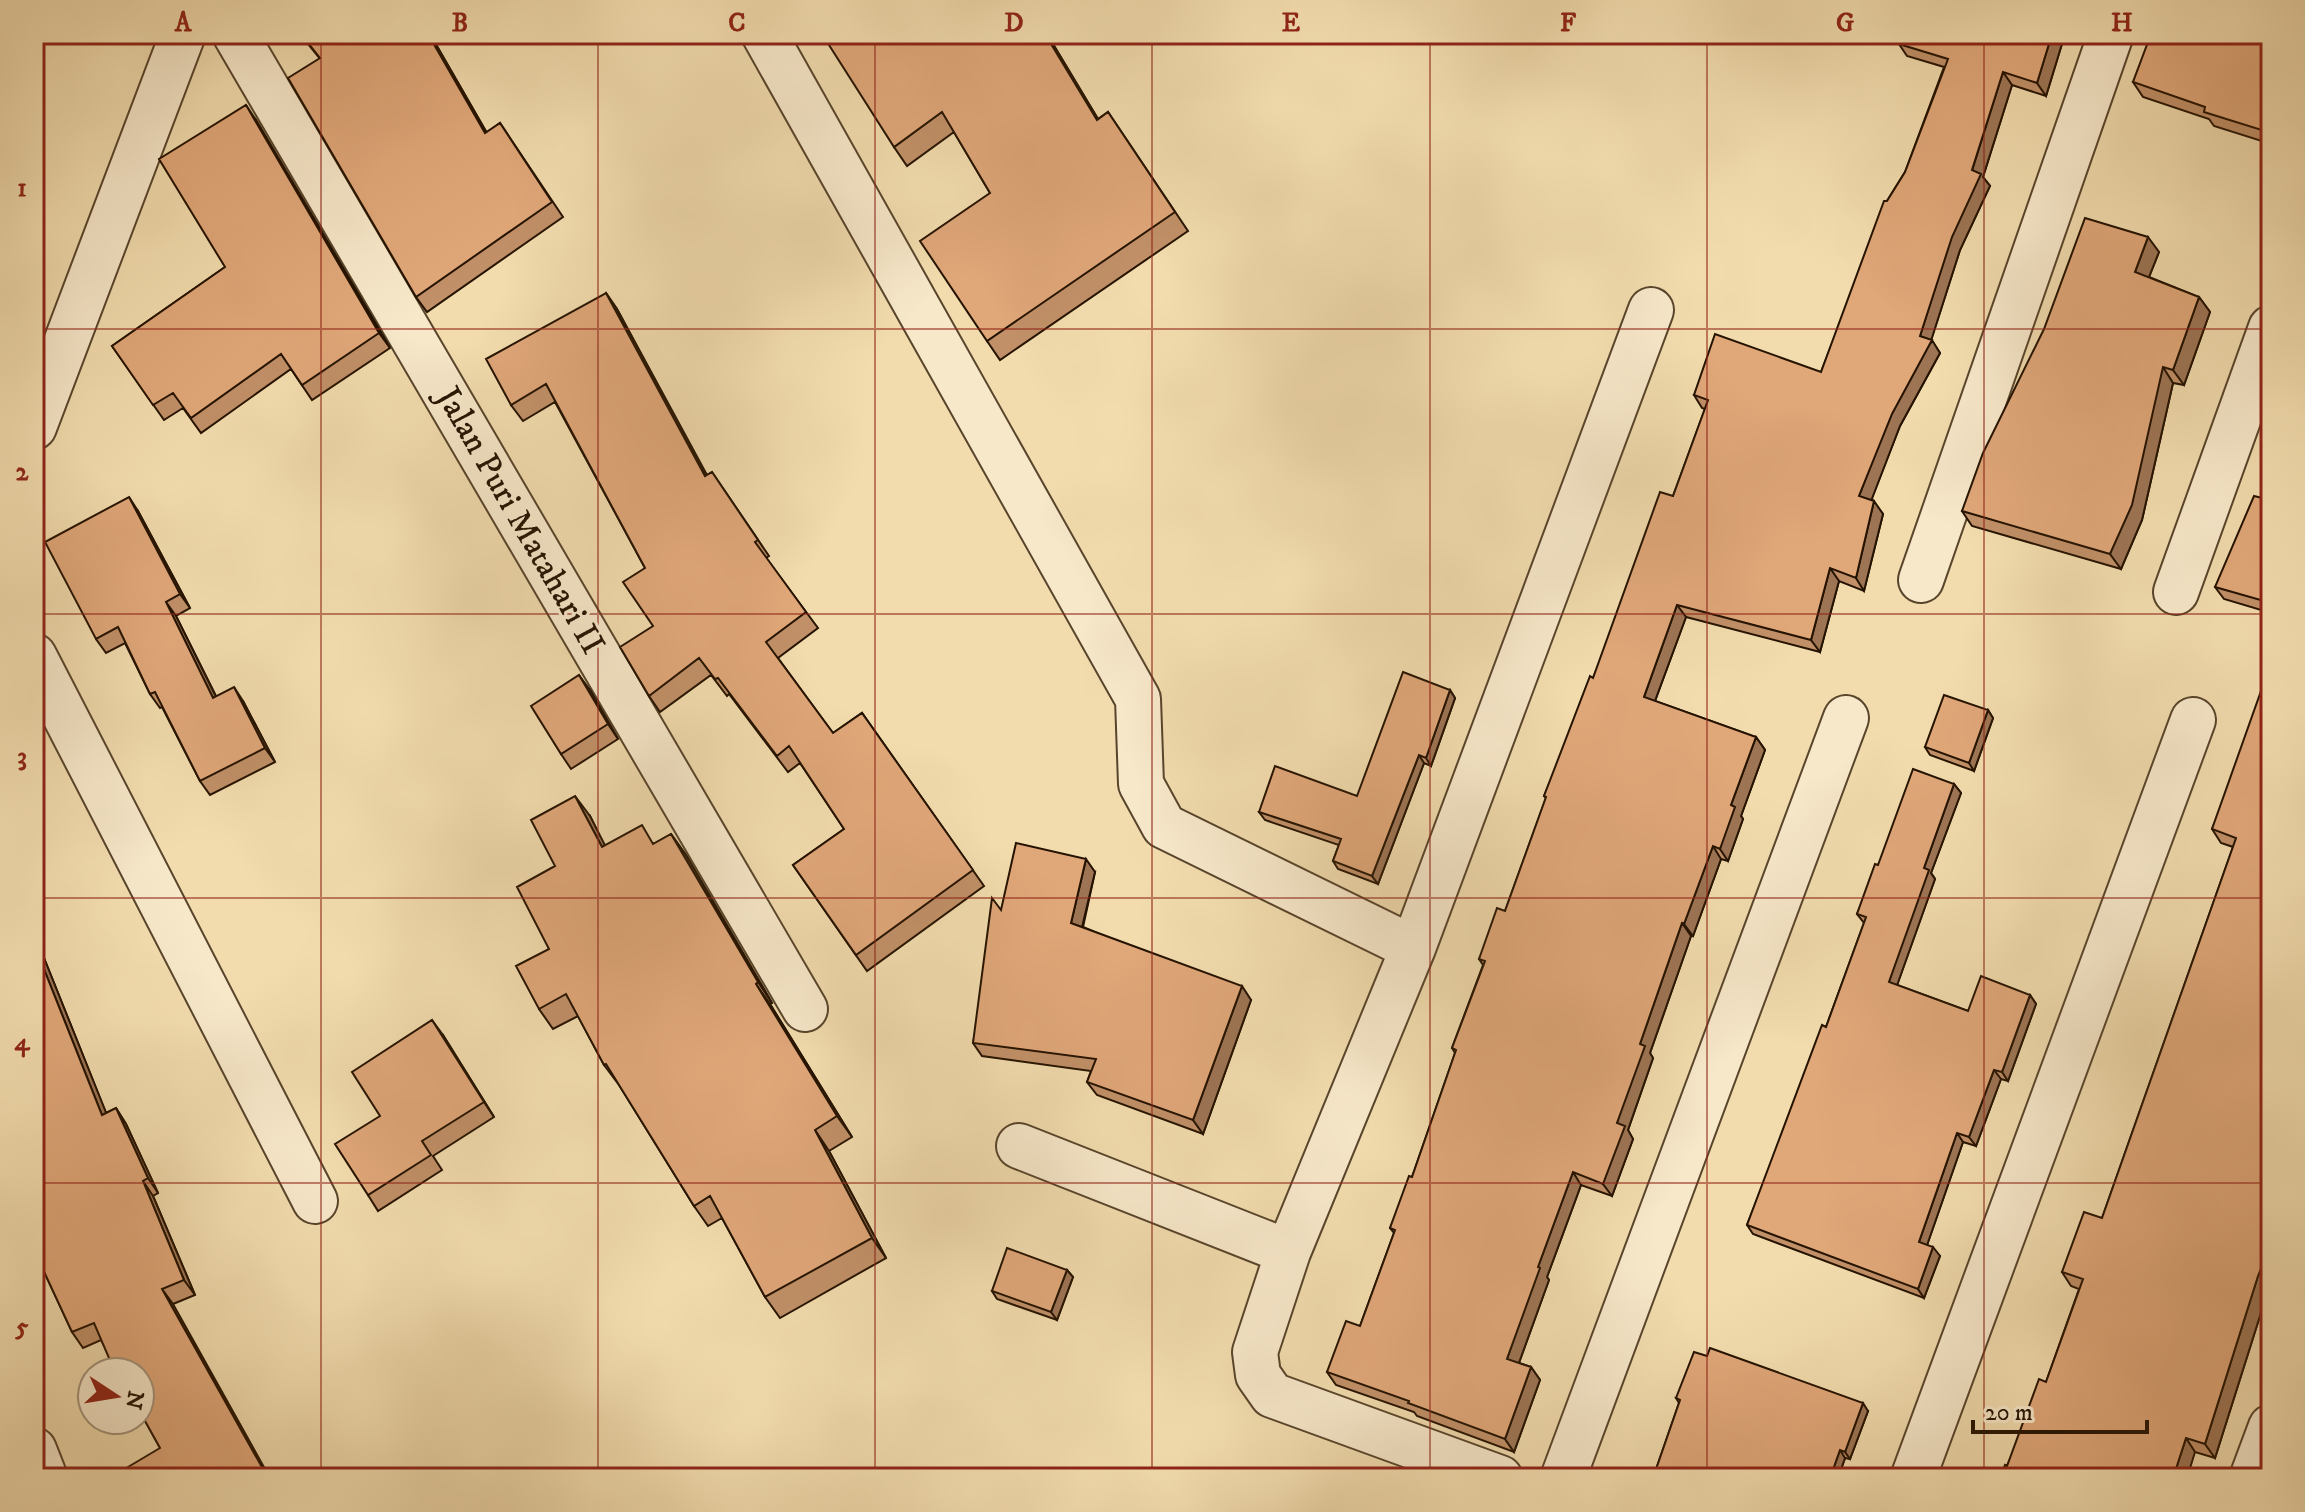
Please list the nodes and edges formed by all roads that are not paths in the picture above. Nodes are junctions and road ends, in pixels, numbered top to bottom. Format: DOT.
graph roads {
  1 [pos="183,34"];
  2 [pos="235,34"];
  3 [pos="764,34"];
  4 [pos="2111,34"];
  5 [pos="1651,310"];
  6 [pos="2271,328"];
  7 [pos="34,427"];
  8 [pos="1921,580"];
  9 [pos="2176,592"];
  10 [pos="34,656"];
  11 [pos="1846,718"];
  12 [pos="2193,720"];
  13 [pos="1413,948"];
  14 [pos="805,1009"];
  15 [pos="1019,1146"];
  16 [pos="315,1201"];
  17 [pos="1288,1252"];
  18 [pos="2271,1427"];
  19 [pos="34,1450"];
  20 [pos="45,1478"];
  21 [pos="1500,1478"];
  22 [pos="1563,1478"];
  23 [pos="1913,1478"];
  24 [pos="2252,1478"];
  1 -- 7 [label="street"];
  2 -- 14 [label="street, Jalan Puri Matahari II"];
  3 -- 13 [label="street"];
  4 -- 8 [label="street"];
  5 -- 13 [label="street"];
  6 -- 9 [label="street"];
  10 -- 16 [label="street"];
  11 -- 22 [label="street"];
  12 -- 23 [label="street"];
  13 -- 17 [label="street"];
  15 -- 17 [label="street"];
  17 -- 21 [label="street"];
  18 -- 24 [label="street"];
  19 -- 20 [label="street"];
}
